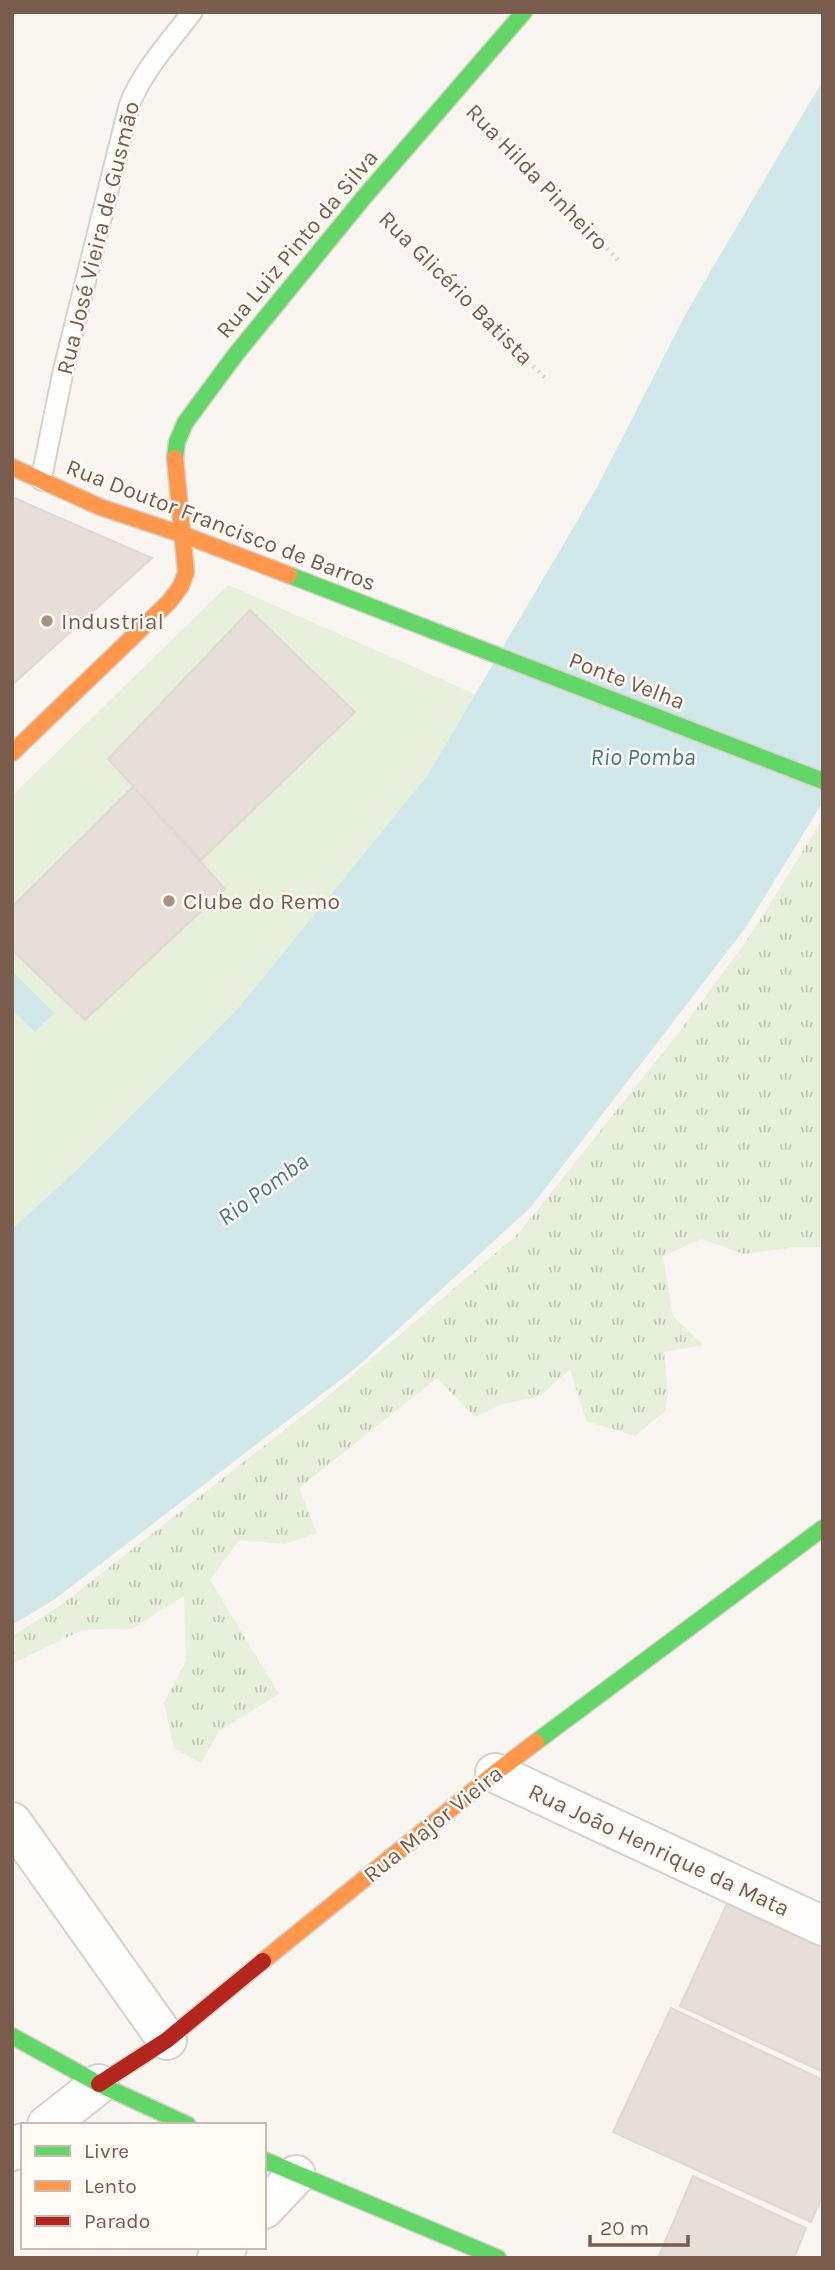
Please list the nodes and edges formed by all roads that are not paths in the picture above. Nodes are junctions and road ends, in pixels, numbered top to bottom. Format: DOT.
graph roads {
  1 [pos="192,12"];
  2 [pos="524,12"];
  3 [pos="12,467"];
  4 [pos="41,480"];
  5 [pos="184,534"];
  6 [pos="415,624"];
  7 [pos="12,752"];
  8 [pos="823,781"];
  9 [pos="823,1528"];
  10 [pos="495,1773"];
  11 [pos="12,1822"];
  12 [pos="823,1926"];
  13 [pos="12,2036"];
  14 [pos="167,2040"];
  15 [pos="99,2084"];
  16 [pos="50,2123"];
  17 [pos="184,2123"];
  18 [pos="280,2167"];
  19 [pos="266,2203"];
  20 [pos="498,2258"];
  1 -- 4 [label="lane, Rua José Vieira de Gusmão"];
  2 -- 5 [label="main road, Rua Luiz Pinto da Silva"];
  3 -- 4 [label="main road, Rua Doutor Francisco de Barros"];
  4 -- 5 [label="main road, Rua Doutor Francisco de Barros"];
  5 -- 6 [label="main road, Rua Doutor Francisco de Barros"];
  5 -- 7 [label="main road, Rua Luiz Pinto da Silva"];
  6 -- 8 [label="main road, Ponte Velha"];
  9 -- 10 [label="main road, Rua Major Vieira"];
  10 -- 12 [label="street, Rua João Henrique da Mata"];
  10 -- 14 [label="main road, Rua Major Vieira"];
  11 -- 14 [label="street"];
  13 -- 15 [label="main road"];
  14 -- 15 [label="main road, Rua Major Vieira"];
  15 -- 16 [label="street, Rua Major Vieira"];
  15 -- 17 [label="main road"];
  18 -- 19 [label="street"];
  18 -- 20 [label="main road"];
}
